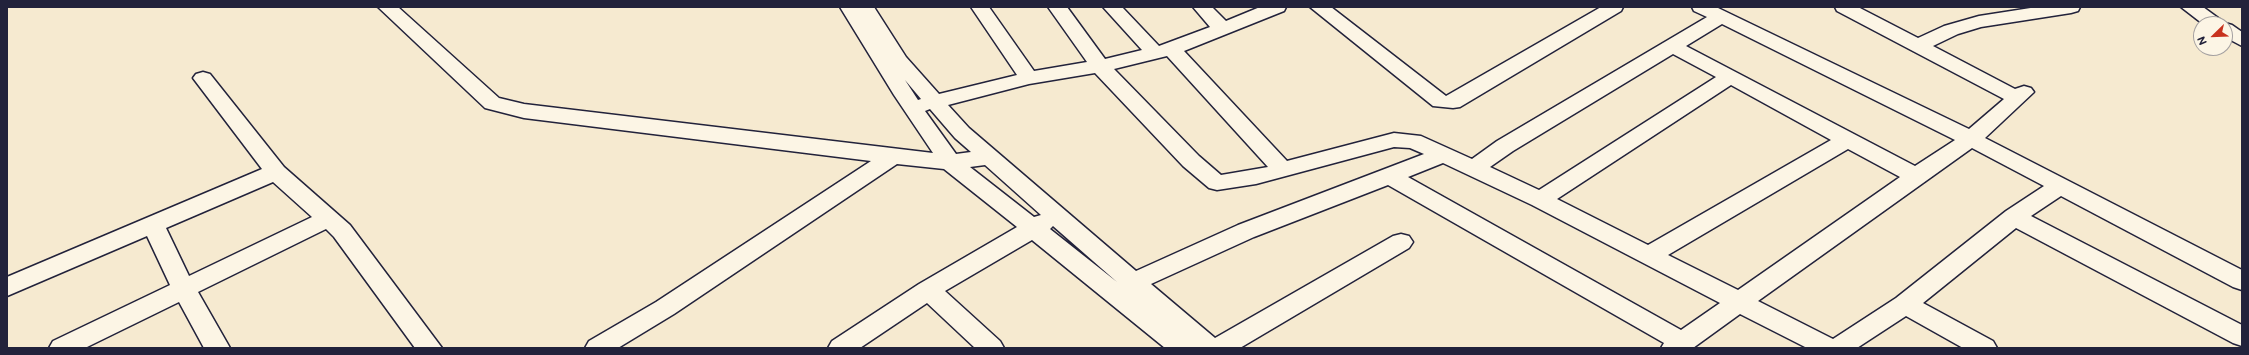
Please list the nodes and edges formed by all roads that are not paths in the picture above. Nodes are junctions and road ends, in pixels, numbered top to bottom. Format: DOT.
graph roads {
  1 [pos="387,7"];
  2 [pos="849,7"];
  3 [pos="865,7"];
  4 [pos="980,7"];
  5 [pos="1057,7"];
  6 [pos="1112,7"];
  7 [pos="1202,7"];
  8 [pos="1277,7"];
  9 [pos="1319,7"];
  10 [pos="1701,7"];
  11 [pos="1844,7"];
  12 [pos="2071,7"];
  13 [pos="2190,7"];
  14 [pos="1608,8"];
  15 [pos="2204,16"];
  16 [pos="1721,17"];
  17 [pos="1223,29"];
  18 [pos="2233,34"];
  19 [pos="2242,40"];
  20 [pos="1919,45"];
  21 [pos="1672,46"];
  22 [pos="1163,51"];
  23 [pos="1100,66"];
  24 [pos="1730,77"];
  25 [pos="203,78"];
  26 [pos="1029,78"];
  27 [pos="934,102"];
  28 [pos="913,107"];
  29 [pos="1971,139"];
  30 [pos="1848,140"];
  31 [pos="1444,154"];
  32 [pos="892,157"];
  33 [pos="988,157"];
  34 [pos="950,162"];
  35 [pos="1474,168"];
  36 [pos="1283,170"];
  37 [pos="276,172"];
  38 [pos="1390,176"];
  39 [pos="1916,176"];
  40 [pos="2060,186"];
  41 [pos="1540,200"];
  42 [pos="1056,216"];
  43 [pos="2014,217"];
  44 [pos="327,219"];
  45 [pos="153,225"];
  46 [pos="1032,228"];
  47 [pos="1402,242"];
  48 [pos="1648,256"];
  49 [pos="2242,281"];
  50 [pos="1132,282"];
  51 [pos="7,287"];
  52 [pos="184,289"];
  53 [pos="928,290"];
  54 [pos="1739,302"];
  55 [pos="1905,304"];
  56 [pos="2242,336"];
  57 [pos="1678,345"];
  58 [pos="67,347"];
  59 [pos="217,348"];
  60 [pos="428,348"];
  61 [pos="598,348"];
  62 [pos="841,348"];
  63 [pos="991,348"];
  64 [pos="1183,348"];
  65 [pos="1210,348"];
  66 [pos="1219,348"];
  67 [pos="1829,348"];
  68 [pos="1838,348"];
  69 [pos="1984,348"];
  1 -- 32 [label="street"];
  2 -- 28 [label="street"];
  3 -- 27 [label="street"];
  4 -- 26 [label="street"];
  5 -- 23 [label="street"];
  6 -- 22 [label="street"];
  7 -- 17 [label="street"];
  8 -- 17 [label="street"];
  9 -- 14 [label="street"];
  10 -- 16 [label="street"];
  11 -- 20 [label="street"];
  12 -- 20 [label="street"];
  13 -- 15 [label="street"];
  16 -- 21 [label="street"];
  16 -- 29 [label="street"];
  17 -- 22 [label="street"];
  18 -- 19 [label="street"];
  20 -- 29 [label="street"];
  21 -- 24 [label="street"];
  21 -- 35 [label="street"];
  22 -- 23 [label="street"];
  22 -- 36 [label="street"];
  23 -- 26 [label="street"];
  23 -- 36 [label="street"];
  24 -- 30 [label="street"];
  24 -- 41 [label="street"];
  25 -- 37 [label="street"];
  26 -- 27 [label="street"];
  27 -- 28 [label="street"];
  27 -- 33 [label="street"];
  28 -- 34 [label="street"];
  29 -- 39 [label="street"];
  29 -- 40 [label="street"];
  30 -- 39 [label="street"];
  30 -- 48 [label="street"];
  31 -- 35 [label="street"];
  31 -- 36 [label="street"];
  31 -- 38 [label="street"];
  32 -- 34 [label="street"];
  32 -- 61 [label="street"];
  33 -- 34 [label="street"];
  33 -- 42 [label="street"];
  34 -- 46 [label="street"];
  35 -- 41 [label="street"];
  37 -- 44 [label="street"];
  37 -- 45 [label="street"];
  38 -- 50 [label="street"];
  38 -- 57 [label="street"];
  39 -- 54 [label="street"];
  40 -- 43 [label="street"];
  40 -- 49 [label="street"];
  41 -- 48 [label="street"];
  42 -- 46 [label="street"];
  42 -- 50 [label="street"];
  43 -- 55 [label="street"];
  43 -- 56 [label="street"];
  44 -- 52 [label="street"];
  44 -- 60 [label="street"];
  45 -- 51 [label="street"];
  45 -- 52 [label="street"];
  46 -- 53 [label="street"];
  46 -- 64 [label="street"];
  47 -- 66 [label="street"];
  48 -- 54 [label="street"];
  50 -- 65 [label="street"];
  52 -- 58 [label="street"];
  52 -- 59 [label="street"];
  53 -- 62 [label="street"];
  53 -- 63 [label="street"];
  54 -- 57 [label="street"];
  54 -- 67 [label="street"];
  55 -- 68 [label="street"];
  55 -- 69 [label="street"];
}
